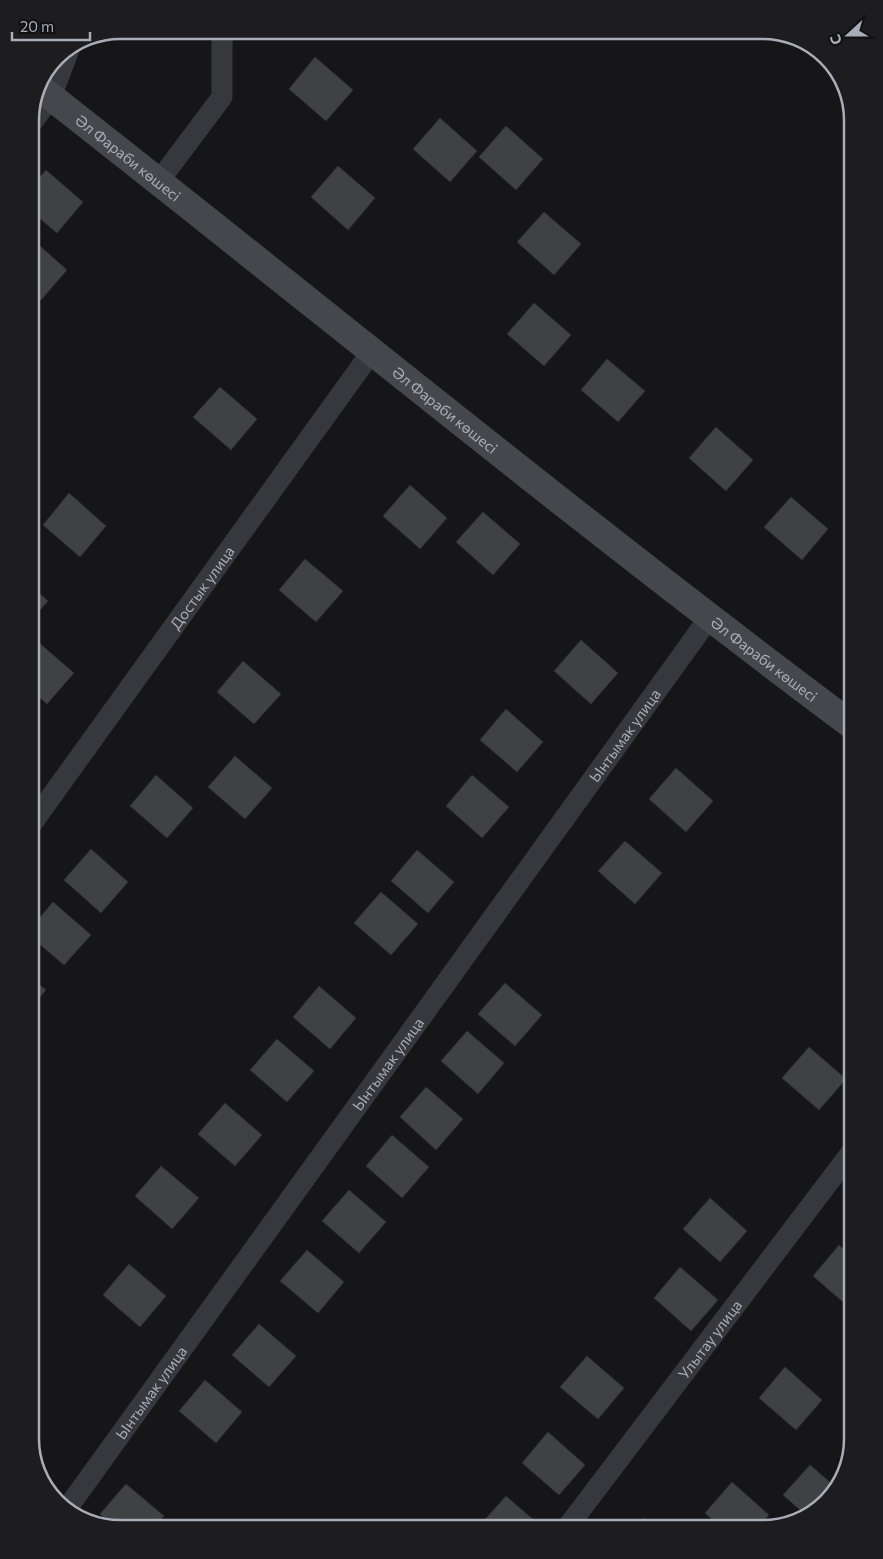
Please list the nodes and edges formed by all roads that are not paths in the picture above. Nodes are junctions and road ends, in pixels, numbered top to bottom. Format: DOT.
graph roads {
  1 [pos="222,39"];
  2 [pos="61,64"];
  3 [pos="46,93"];
  4 [pos="40,104"];
  5 [pos="159,181"];
  6 [pos="373,350"];
  7 [pos="709,618"];
  8 [pos="844,719"];
  9 [pos="39,814"];
  10 [pos="844,1162"];
  11 [pos="71,1504"];
  12 [pos="573,1520"];
  1 -- 5 [label="street"];
  2 -- 3 [label="street"];
  3 -- 4 [label="street"];
  3 -- 5 [label="street, Әл Фараби көшесі"];
  5 -- 6 [label="street, Әл Фараби көшесі"];
  6 -- 7 [label="street, Әл Фараби көшесі"];
  6 -- 9 [label="street, Достык улица"];
  7 -- 8 [label="street, Әл Фараби көшесі"];
  7 -- 11 [label="street, Ынтымак улица"];
  10 -- 12 [label="street, Улытау улица"];
}
